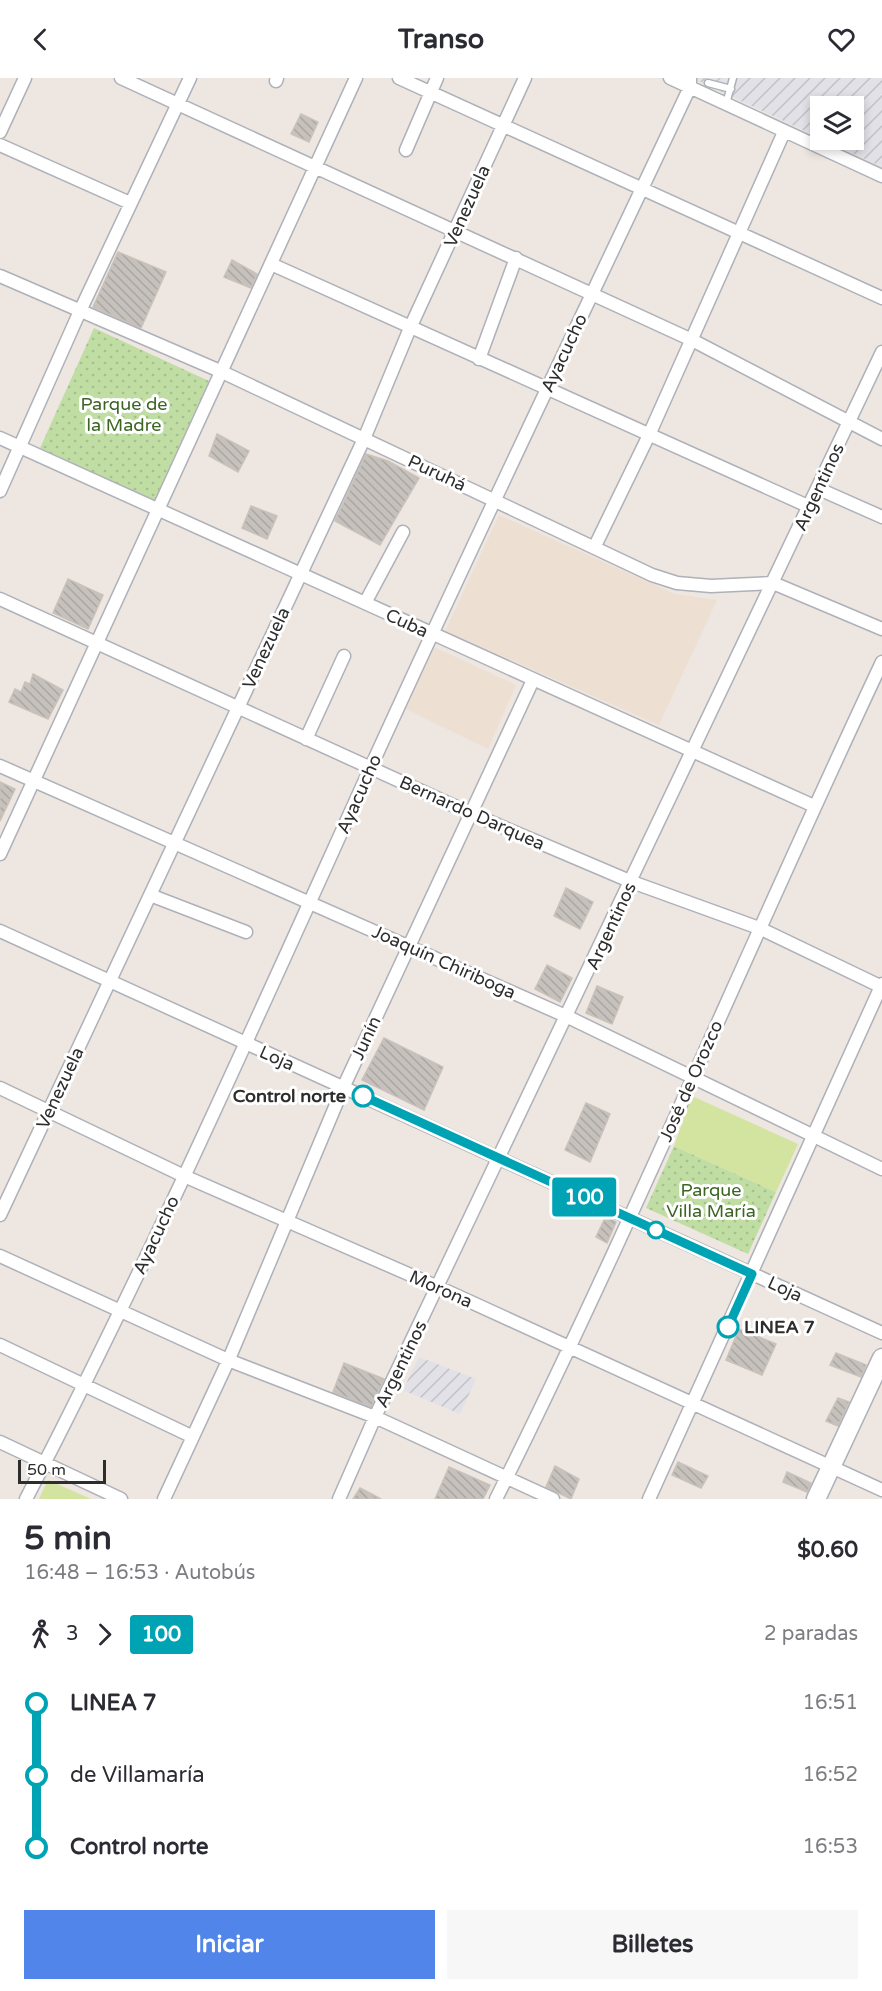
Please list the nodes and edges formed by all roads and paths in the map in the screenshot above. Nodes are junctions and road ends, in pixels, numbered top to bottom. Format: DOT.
graph roads {
  1 [pos="25,78"];
  2 [pos="121,78"];
  3 [pos="190,78"];
  4 [pos="356,78"];
  5 [pos="399,78"];
  6 [pos="437,78"];
  7 [pos="525,78"];
  8 [pos="670,78"];
  9 [pos="734,78"];
  10 [pos="690,83"];
  11 [pos="708,86"];
  12 [pos="731,89"];
  13 [pos="431,92"];
  14 [pos="176,105"];
  15 [pos="726,105"];
  16 [pos="503,125"];
  17 [pos="0,132"];
  18 [pos="784,132"];
  19 [pos="0,145"];
  20 [pos="406,150"];
  21 [pos="317,166"];
  22 [pos="882,176"];
  23 [pos="642,189"];
  24 [pos="130,203"];
  25 [pos="456,231"];
  26 [pos="740,233"];
  27 [pos="516,258"];
  28 [pos="271,264"];
  29 [pos="0,276"];
  30 [pos="593,293"];
  31 [pos="882,298"];
  32 [pos="80,311"];
  33 [pos="410,328"];
  34 [pos="692,340"];
  35 [pos="882,352"];
  36 [pos="479,359"];
  37 [pos="220,371"];
  38 [pos="547,390"];
  39 [pos="849,421"];
  40 [pos="649,435"];
  41 [pos="0,438"];
  42 [pos="364,439"];
  43 [pos="882,439"];
  44 [pos="20,448"];
  45 [pos="819,489"];
  46 [pos="0,491"];
  47 [pos="495,500"];
  48 [pos="810,507"];
  49 [pos="159,509"];
  50 [pos="882,517"];
  51 [pos="404,532"];
  52 [pos="595,546"];
  53 [pos="300,574"];
  54 [pos="772,583"];
  55 [pos="0,600"];
  56 [pos="365,603"];
  57 [pos="882,629"];
  58 [pos="433,634"];
  59 [pos="98,644"];
  60 [pos="344,656"];
  61 [pos="882,662"];
  62 [pos="533,680"];
  63 [pos="238,707"];
  64 [pos="306,739"];
  65 [pos="693,750"];
  66 [pos="0,766"];
  67 [pos="370,769"];
  68 [pos="32,782"];
  69 [pos="814,806"];
  70 [pos="472,814"];
  71 [pos="174,843"];
  72 [pos="0,854"];
  73 [pos="632,882"];
  74 [pos="150,895"];
  75 [pos="310,903"];
  76 [pos="759,928"];
  77 [pos="0,931"];
  78 [pos="246,932"];
  79 [pos="410,947"];
  80 [pos="110,981"];
  81 [pos="882,986"];
  82 [pos="568,1017"];
  83 [pos="247,1044"];
  84 [pos="694,1077"];
  85 [pos="0,1088"];
  86 [pos="343,1088"];
  87 [pos="49,1111"];
  88 [pos="814,1138"];
  89 [pos="500,1158"];
  90 [pos="882,1169"];
  91 [pos="184,1176"];
  92 [pos="0,1215"];
  93 [pos="629,1218"];
  94 [pos="285,1221"];
  95 [pos="0,1256"];
  96 [pos="752,1274"];
  97 [pos="438,1287"];
  98 [pos="120,1311"];
  99 [pos="882,1333"];
  100 [pos="0,1345"];
  101 [pos="568,1348"];
  102 [pos="882,1358"];
  103 [pos="228,1360"];
  104 [pos="84,1384"];
  105 [pos="693,1404"];
  106 [pos="375,1418"];
  107 [pos="191,1436"];
  108 [pos="0,1442"];
  109 [pos="45,1463"];
  110 [pos="831,1467"];
  111 [pos="506,1478"];
  112 [pos="882,1490"];
  113 [pos="26,1499"];
  114 [pos="121,1499"];
  115 [pos="164,1499"];
  116 [pos="339,1499"];
  117 [pos="496,1499"];
  118 [pos="553,1499"];
  119 [pos="649,1499"];
  120 [pos="816,1499"];
  1 -- 17 [label="street"];
  2 -- 14 [label="street"];
  3 -- 14 [label="street"];
  4 -- 21 [label="street"];
  5 -- 13 [label="street"];
  6 -- 13 [label="street"];
  7 -- 16 [label="street, Venezuela"];
  8 -- 10 [label="street"];
  9 -- 12 [label="lane"];
  10 -- 11 [label="street"];
  10 -- 23 [label="street, Ayacucho"];
  11 -- 12 [label="lane"];
  11 -- 15 [label="street"];
  12 -- 15 [label="lane"];
  13 -- 16 [label="street"];
  13 -- 20 [label="street"];
  14 -- 21 [label="street"];
  14 -- 24 [label="street"];
  15 -- 18 [label="street"];
  16 -- 23 [label="street"];
  16 -- 25 [label="street, Venezuela"];
  18 -- 22 [label="street"];
  18 -- 26 [label="street"];
  19 -- 24 [label="street"];
  21 -- 25 [label="street"];
  21 -- 28 [label="street"];
  23 -- 26 [label="street"];
  23 -- 30 [label="street, Ayacucho"];
  24 -- 32 [label="street"];
  25 -- 27 [label="street"];
  25 -- 33 [label="street, Venezuela"];
  26 -- 31 [label="street"];
  26 -- 34 [label="street"];
  27 -- 30 [label="street"];
  27 -- 36 [label="street"];
  28 -- 33 [label="street"];
  28 -- 37 [label="street"];
  29 -- 32 [label="street, Puruhá"];
  30 -- 34 [label="street"];
  30 -- 38 [label="street, Ayacucho"];
  32 -- 37 [label="street, Puruhá"];
  32 -- 44 [label="street"];
  33 -- 36 [label="street"];
  33 -- 42 [label="street, Venezuela"];
  34 -- 39 [label="street"];
  34 -- 40 [label="street"];
  35 -- 39 [label="street, Argentinos"];
  36 -- 38 [label="street"];
  37 -- 42 [label="street, Puruhá"];
  37 -- 49 [label="street"];
  38 -- 40 [label="street"];
  38 -- 47 [label="street, Ayacucho"];
  39 -- 43 [label="street"];
  39 -- 45 [label="street, Argentinos"];
  40 -- 48 [label="street"];
  40 -- 52 [label="street"];
  41 -- 44 [label="street, Cuba"];
  42 -- 47 [label="street, Puruhá"];
  42 -- 53 [label="street, Venezuela"];
  44 -- 46 [label="street"];
  44 -- 49 [label="street, Cuba"];
  45 -- 48 [label="street, Argentinos"];
  45 -- 50 [label="street"];
  47 -- 52 [label="street, Puruhá"];
  47 -- 58 [label="street, Ayacucho"];
  48 -- 54 [label="street, Argentinos"];
  49 -- 53 [label="street, Cuba"];
  49 -- 59 [label="street"];
  51 -- 56 [label="street"];
  52 -- 54 [label="street, Puruhá"];
  53 -- 56 [label="street, Cuba"];
  53 -- 63 [label="street, Venezuela"];
  54 -- 57 [label="street, Puruhá"];
  54 -- 65 [label="street, Argentinos"];
  55 -- 59 [label="street, Bernardo Darquea"];
  56 -- 58 [label="street, Cuba"];
  58 -- 62 [label="street, Cuba"];
  58 -- 67 [label="street, Ayacucho"];
  59 -- 63 [label="street, Bernardo Darquea"];
  59 -- 68 [label="street"];
  60 -- 64 [label="street"];
  61 -- 69 [label="street, José de Orozco"];
  62 -- 65 [label="street, Cuba"];
  62 -- 70 [label="street, Junín"];
  63 -- 64 [label="street, Bernardo Darquea"];
  63 -- 71 [label="street, Venezuela"];
  64 -- 67 [label="street, Bernardo Darquea"];
  65 -- 69 [label="street, Cuba"];
  65 -- 73 [label="street, Argentinos"];
  66 -- 68 [label="street, Joaquín Chiriboga"];
  67 -- 70 [label="street, Bernardo Darquea"];
  67 -- 75 [label="street, Ayacucho"];
  68 -- 71 [label="street, Joaquín Chiriboga"];
  68 -- 72 [label="street"];
  69 -- 76 [label="street, José de Orozco"];
  70 -- 73 [label="street, Bernardo Darquea"];
  70 -- 79 [label="street, Junín"];
  71 -- 74 [label="street, Venezuela"];
  71 -- 75 [label="street, Joaquín Chiriboga"];
  73 -- 76 [label="street, Bernardo Darquea"];
  73 -- 82 [label="street, Argentinos"];
  74 -- 78 [label="street"];
  74 -- 80 [label="street, Venezuela"];
  75 -- 79 [label="street, Joaquín Chiriboga"];
  75 -- 83 [label="street, Ayacucho"];
  76 -- 81 [label="street, Bernardo Darquea"];
  76 -- 84 [label="street, José de Orozco"];
  77 -- 80 [label="street, Loja"];
  79 -- 82 [label="street, Joaquín Chiriboga"];
  79 -- 86 [label="street, Junín"];
  80 -- 83 [label="street, Loja"];
  80 -- 87 [label="street, Venezuela"];
  81 -- 88 [label="street"];
  82 -- 84 [label="street, Joaquín Chiriboga"];
  82 -- 89 [label="street, Argentinos"];
  83 -- 86 [label="street, Loja"];
  83 -- 91 [label="street, Ayacucho"];
  84 -- 88 [label="street, Joaquín Chiriboga"];
  84 -- 93 [label="street, José de Orozco"];
  85 -- 87 [label="street, Morona"];
  86 -- 89 [label="street, Loja"];
  86 -- 94 [label="street, Junín"];
  87 -- 91 [label="street, Morona"];
  87 -- 92 [label="street, Venezuela"];
  88 -- 90 [label="street, Joaquín Chiriboga"];
  88 -- 96 [label="street"];
  89 -- 93 [label="street, Loja"];
  89 -- 97 [label="street, Argentinos"];
  91 -- 94 [label="street, Morona"];
  91 -- 98 [label="street, Ayacucho"];
  93 -- 96 [label="street, Loja"];
  93 -- 101 [label="street, José de Orozco"];
  94 -- 97 [label="street, Morona"];
  94 -- 103 [label="street, Junín"];
  95 -- 98 [label="street"];
  96 -- 99 [label="street, Loja"];
  96 -- 105 [label="street"];
  97 -- 101 [label="street, Morona"];
  97 -- 106 [label="street, Argentinos"];
  98 -- 103 [label="street"];
  98 -- 104 [label="street, Ayacucho"];
  100 -- 104 [label="street"];
  101 -- 105 [label="street, Morona"];
  101 -- 111 [label="street, José de Orozco"];
  102 -- 110 [label="main road"];
  103 -- 106 [label="street"];
  103 -- 107 [label="street, Junín"];
  104 -- 107 [label="street"];
  104 -- 109 [label="street, Ayacucho"];
  105 -- 110 [label="street, Morona"];
  105 -- 119 [label="street"];
  106 -- 111 [label="street"];
  106 -- 116 [label="street, Argentinos"];
  107 -- 115 [label="street, Junín"];
  108 -- 109 [label="street"];
  109 -- 113 [label="street, Ayacucho"];
  109 -- 114 [label="street"];
  110 -- 112 [label="street, Morona"];
  110 -- 120 [label="main road"];
  111 -- 117 [label="street, José de Orozco"];
  111 -- 118 [label="street"];
}
